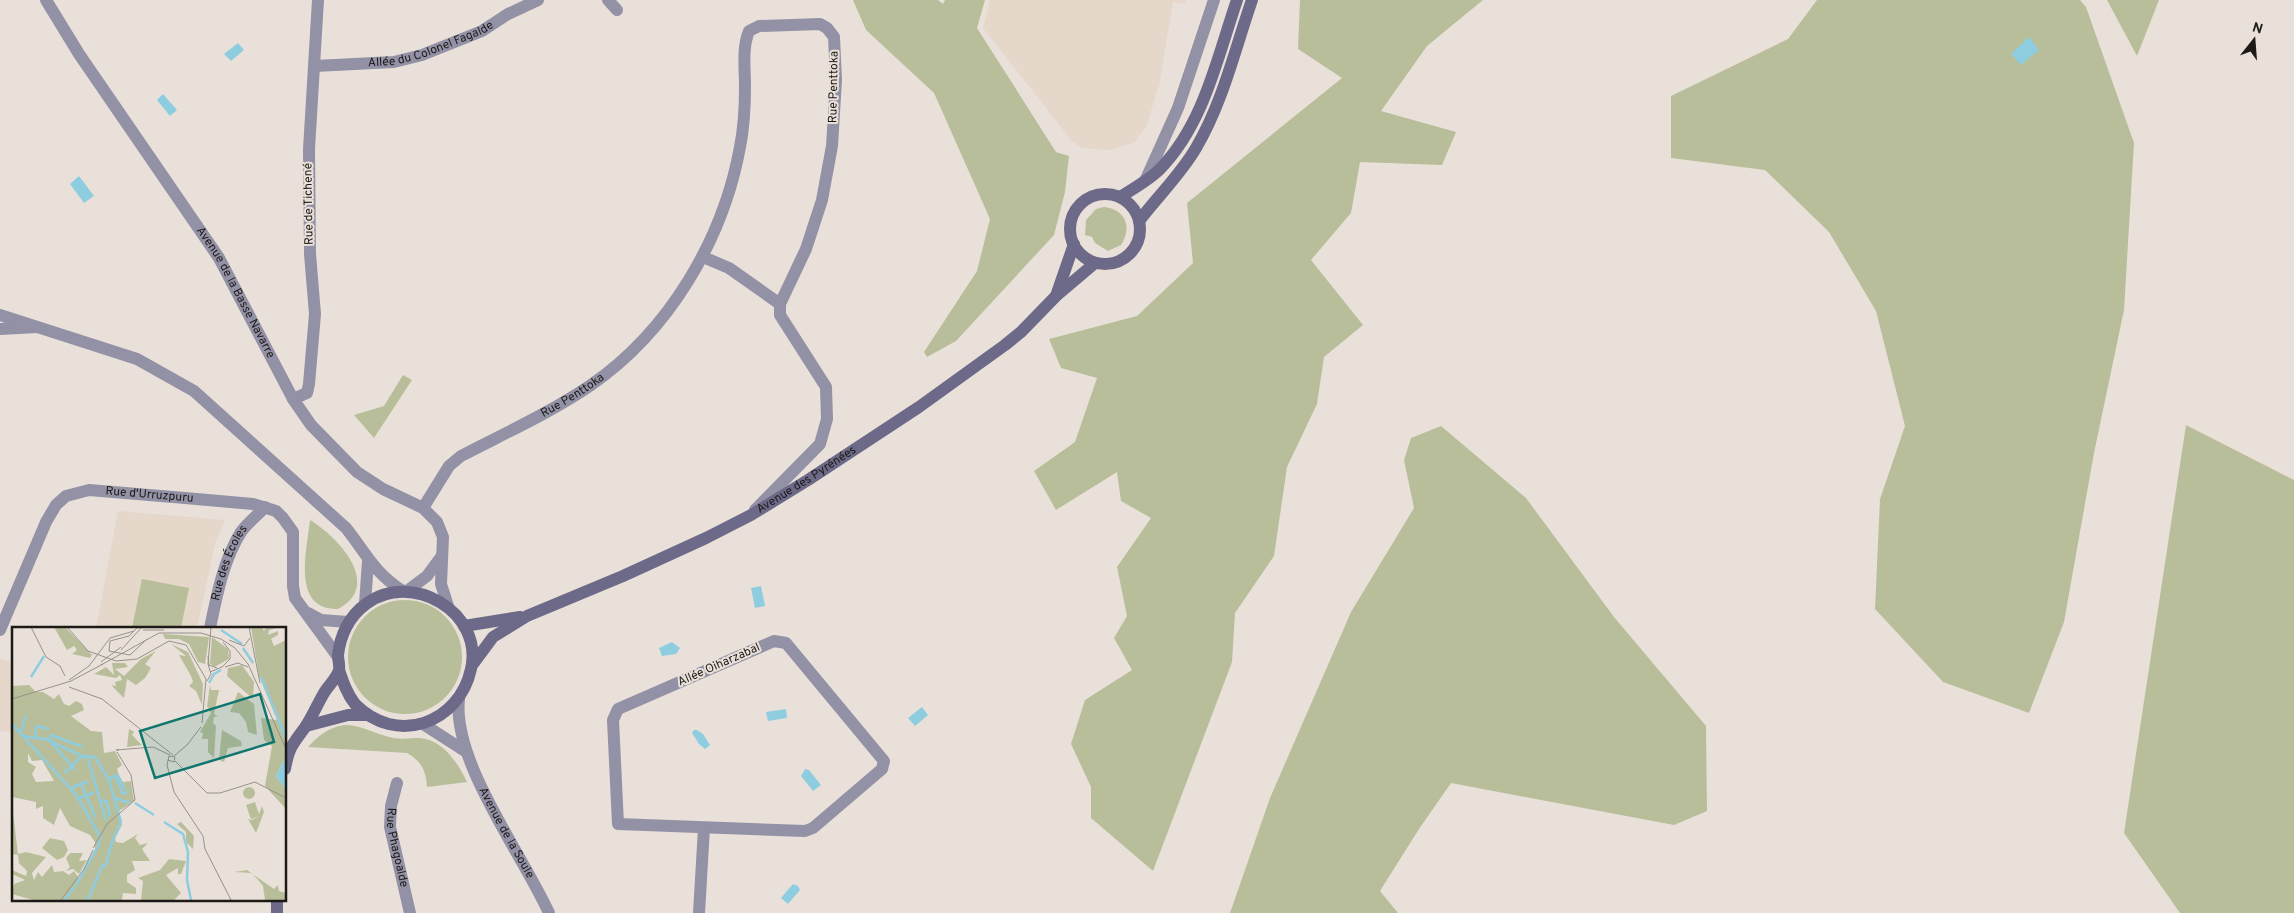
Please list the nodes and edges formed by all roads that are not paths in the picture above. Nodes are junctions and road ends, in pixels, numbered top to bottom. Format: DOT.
graph roads {
  1 [pos="46,0"];
  2 [pos="318,0"];
  3 [pos="538,0"];
  4 [pos="608,0"];
  5 [pos="1214,0"];
  6 [pos="1237,0"];
  7 [pos="1252,0"];
  8 [pos="617,10"];
  9 [pos="316,66"];
  10 [pos="1146,179"];
  11 [pos="1120,198"];
  12 [pos="1140,221"];
  13 [pos="1074,244"];
  14 [pos="703,257"];
  15 [pos="1095,263"];
  16 [pos="1056,296"];
  17 [pos="780,304"];
  18 [pos="0,315"];
  19 [pos="38,327"];
  20 [pos="0,329"];
  21 [pos="294,399"];
  22 [pos="265,507"];
  23 [pos="423,508"];
  24 [pos="751,515"];
  25 [pos="441,557"];
  26 [pos="368,560"];
  27 [pos="405,591"];
  28 [pos="365,604"];
  29 [pos="448,606"];
  30 [pos="303,610"];
  31 [pos="527,616"];
  32 [pos="348,622"];
  33 [pos="464,626"];
  34 [pos="210,627"];
  35 [pos="0,630"];
  36 [pos="338,657"];
  37 [pos="473,664"];
  38 [pos="339,670"];
  39 [pos="459,699"];
  40 [pos="368,714"];
  41 [pos="423,724"];
  42 [pos="306,726"];
  43 [pos="465,751"];
  44 [pos="286,764"];
  45 [pos="397,782"];
  46 [pos="704,828"];
  47 [pos="278,900"];
  48 [pos="277,913"];
  49 [pos="410,913"];
  50 [pos="550,913"];
  51 [pos="699,913"];
  1 -- 21 [label="street, Avenue de la Basse Navarre"];
  2 -- 9 [label="street, Rue de Tichené"];
  3 -- 9 [label="street, Allée du Colonel Fagalde"];
  4 -- 8 [label="street"];
  5 -- 10 [label="street"];
  6 -- 10 [label="main road"];
  7 -- 12 [label="main road"];
  9 -- 21 [label="street, Rue de Tichené"];
  10 -- 11 [label="main road"];
  11 -- 12 [label="main road"];
  11 -- 13 [label="main road"];
  12 -- 15 [label="main road"];
  13 -- 15 [label="main road"];
  13 -- 16 [label="main road, Avenue des Pyrénées"];
  14 -- 17 [label="street"];
  14 -- 17 [label="street, Rue Penttoka"];
  14 -- 23 [label="street, Rue Penttoka"];
  15 -- 16 [label="main road, Avenue des Pyrénées"];
  16 -- 24 [label="main road, Avenue des Pyrénées"];
  17 -- 24 [label="street"];
  18 -- 19 [label="street"];
  19 -- 20 [label="street"];
  19 -- 26 [label="street"];
  21 -- 23 [label="street, Avenue de la Basse Navarre"];
  22 -- 30 [label="street, Rue d'Urruzpuru"];
  22 -- 34 [label="street, Rue des Écoles"];
  22 -- 35 [label="street, Rue d'Urruzpuru"];
  23 -- 25 [label="street, Avenue de la Basse Navarre"];
  24 -- 31 [label="main road, Avenue des Pyrénées"];
  25 -- 27 [label="street"];
  25 -- 29 [label="street, Avenue de la Basse Navarre"];
  26 -- 27 [label="street"];
  26 -- 28 [label="street"];
  27 -- 28 [label="main road"];
  27 -- 29 [label="main road"];
  28 -- 32 [label="main road"];
  29 -- 33 [label="main road"];
  30 -- 32 [label="street"];
  30 -- 36 [label="street, Rue d'Urruzpuru"];
  31 -- 33 [label="main road, Avenue des Pyrénées"];
  31 -- 37 [label="main road, Avenue des Pyrénées"];
  32 -- 36 [label="main road"];
  33 -- 37 [label="main road"];
  36 -- 38 [label="main road"];
  37 -- 39 [label="main road"];
  38 -- 40 [label="main road"];
  38 -- 42 [label="main road"];
  39 -- 41 [label="main road"];
  39 -- 43 [label="street, Avenue de la Soule"];
  40 -- 41 [label="main road"];
  40 -- 42 [label="main road"];
  41 -- 43 [label="street"];
  42 -- 44 [label="main road"];
  43 -- 50 [label="street, Avenue de la Soule"];
  45 -- 49 [label="street, Rue Phagoalde"];
  46 -- 46 [label="street, Allée Oiharzabal"];
  46 -- 51 [label="street"];
  47 -- 48 [label="main road"];
}
